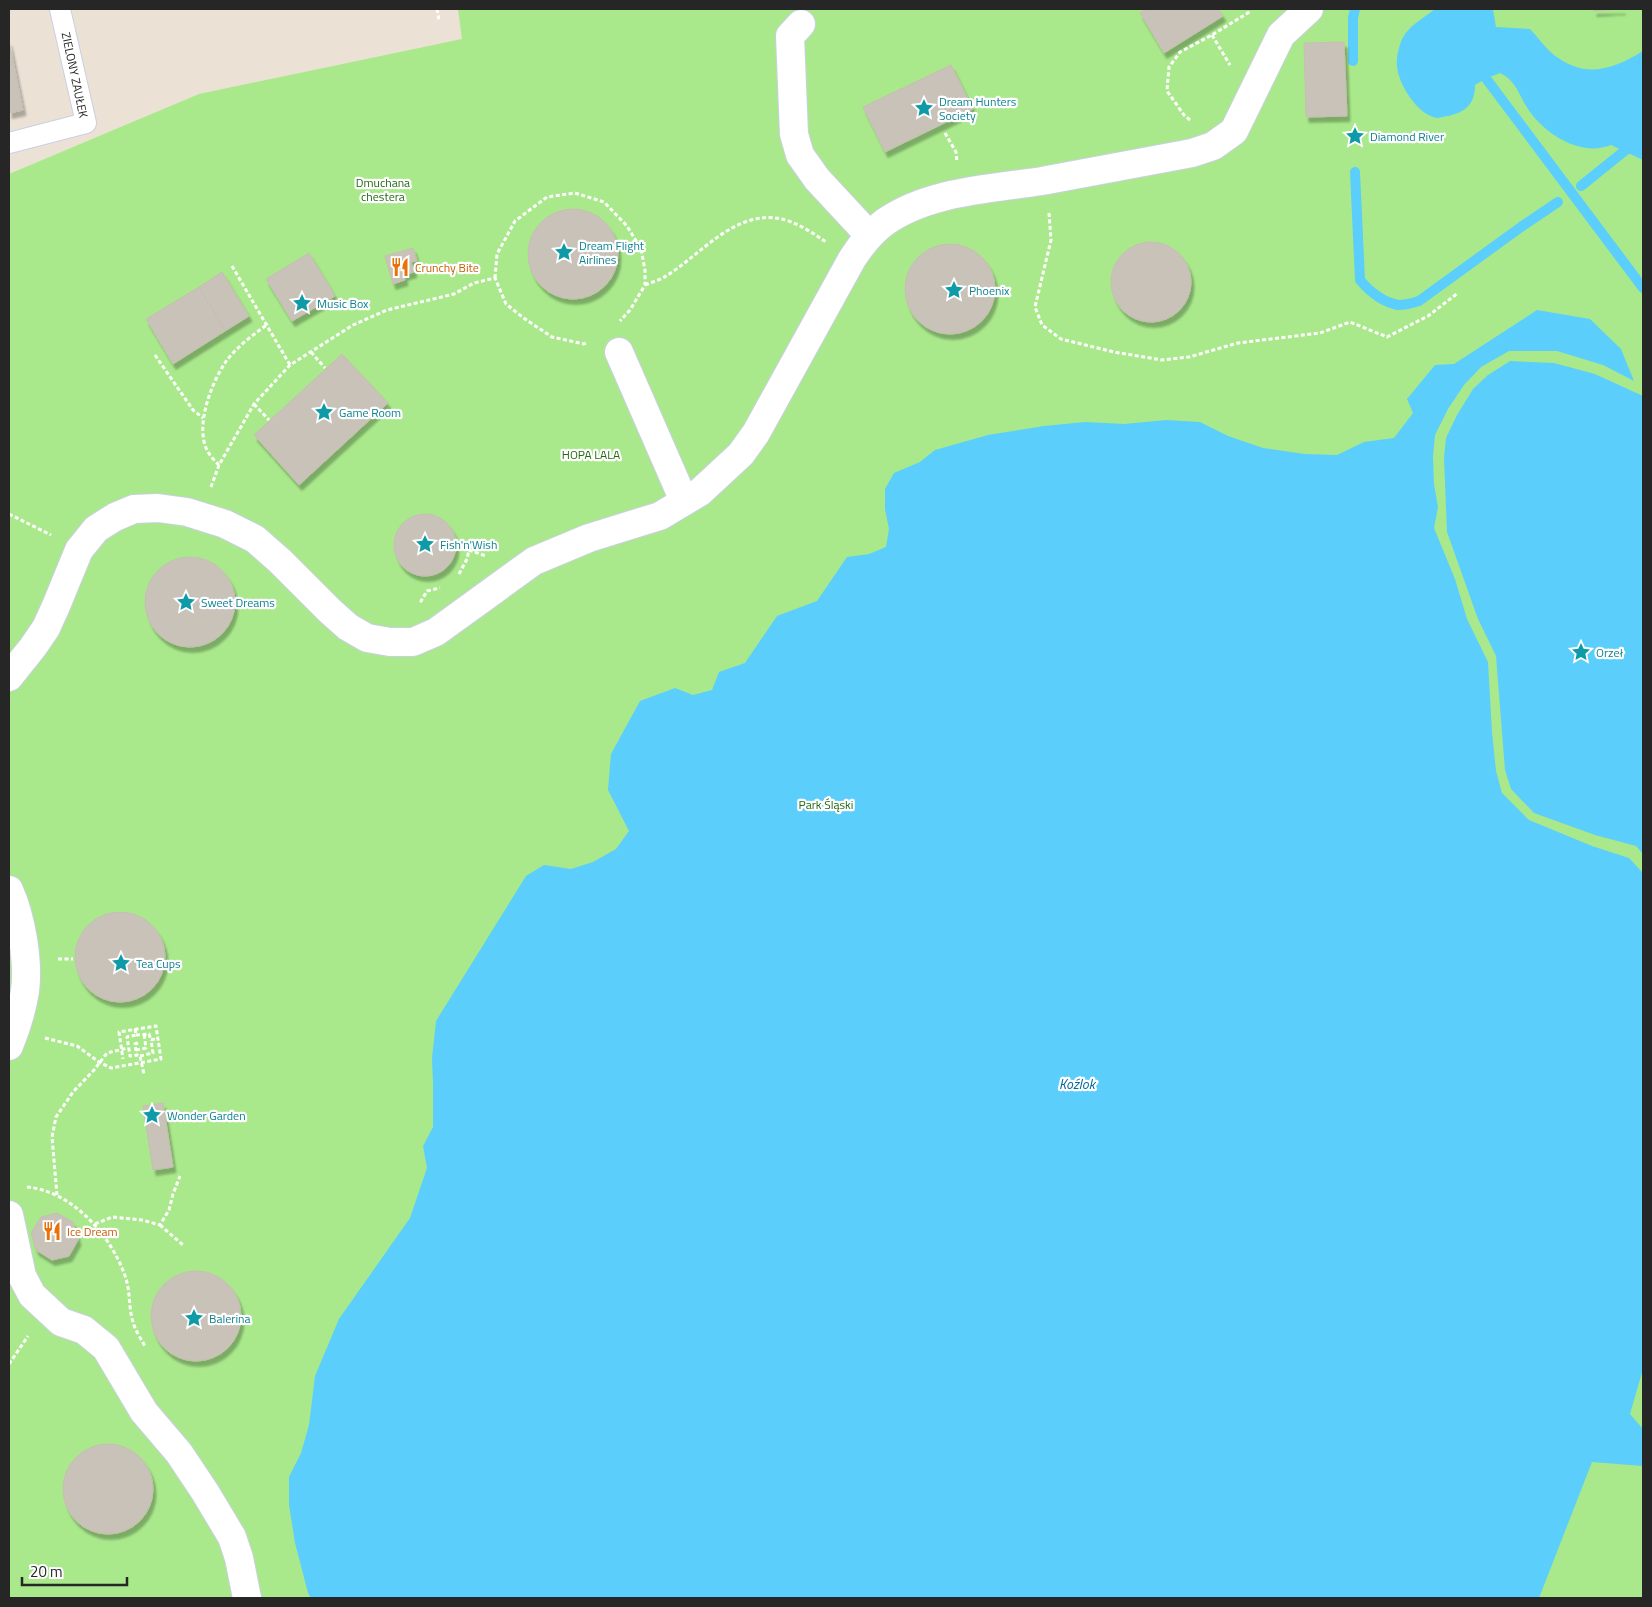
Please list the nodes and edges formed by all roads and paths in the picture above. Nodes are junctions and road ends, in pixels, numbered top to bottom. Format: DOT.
graph roads {
  1 [pos="60,9"];
  2 [pos="437,9"];
  3 [pos="1309,9"];
  4 [pos="1251,11"];
  5 [pos="439,20"];
  6 [pos="801,24"];
  7 [pos="9,143"];
  8 [pos="1213,146"];
  9 [pos="1043,180"];
  10 [pos="869,236"];
  11 [pos="852,259"];
  12 [pos="232,266"];
  13 [pos="495,278"];
  14 [pos="645,285"];
  15 [pos="1458,293"];
  16 [pos="268,324"];
  17 [pos="613,343"];
  18 [pos="311,352"];
  19 [pos="155,354"];
  20 [pos="290,365"];
  21 [pos="325,368"];
  22 [pos="254,404"];
  23 [pos="203,418"];
  24 [pos="269,420"];
  25 [pos="219,466"];
  26 [pos="684,501"];
  27 [pos="9,514"];
  28 [pos="201,516"];
  29 [pos="52,535"];
  30 [pos="9,677"];
  31 [pos="9,890"];
  32 [pos="135,1029"];
  33 [pos="144,1034"];
  34 [pos="136,1036"];
  35 [pos="158,1038"];
  36 [pos="12,1039"];
  37 [pos="151,1040"];
  38 [pos="138,1043"];
  39 [pos="128,1048"];
  40 [pos="122,1050"];
  41 [pos="138,1053"];
  42 [pos="123,1059"];
  43 [pos="99,1062"];
  44 [pos="142,1063"];
  45 [pos="144,1074"];
  46 [pos="180,1176"];
  47 [pos="25,1187"];
  48 [pos="57,1195"];
  49 [pos="9,1215"];
  50 [pos="95,1224"];
  51 [pos="160,1225"];
  52 [pos="183,1245"];
  53 [pos="122,1376"];
  54 [pos="247,1598"];
  1 -- 7 [label="lane, ZIELONY ZAUŁEK"];
  2 -- 5 [label="path"];
  3 -- 8 [label="street"];
  4 -- 8 [label="path"];
  6 -- 10 [label="street"];
  8 -- 9 [label="street"];
  9 -- 10 [label="street"];
  9 -- 15 [label="path"];
  10 -- 11 [label="street"];
  11 -- 14 [label="path"];
  11 -- 26 [label="street"];
  12 -- 16 [label="path"];
  13 -- 14 [label="path"];
  13 -- 17 [label="path"];
  13 -- 18 [label="path"];
  14 -- 17 [label="path"];
  16 -- 20 [label="path"];
  16 -- 23 [label="path"];
  17 -- 26 [label="street"];
  18 -- 20 [label="path"];
  18 -- 21 [label="path"];
  19 -- 23 [label="path"];
  20 -- 22 [label="path"];
  22 -- 24 [label="path"];
  22 -- 25 [label="path"];
  23 -- 25 [label="path"];
  25 -- 28 [label="path"];
  26 -- 28 [label="street"];
  27 -- 29 [label="path"];
  28 -- 30 [label="street"];
  31 -- 36 [label="street"];
  32 -- 34 [label="path"];
  32 -- 35 [label="path"];
  32 -- 40 [label="path"];
  33 -- 34 [label="path"];
  33 -- 37 [label="path"];
  33 -- 41 [label="path"];
  34 -- 39 [label="path"];
  35 -- 37 [label="path"];
  35 -- 44 [label="path"];
  36 -- 43 [label="path"];
  37 -- 41 [label="path"];
  38 -- 41 [label="path"];
  39 -- 40 [label="path"];
  39 -- 41 [label="path"];
  40 -- 42 [label="path"];
  40 -- 43 [label="path"];
  41 -- 44 [label="path"];
  43 -- 44 [label="path"];
  43 -- 48 [label="path"];
  44 -- 45 [label="path"];
  46 -- 51 [label="path"];
  47 -- 48 [label="path"];
  48 -- 50 [label="path"];
  49 -- 53 [label="street"];
  50 -- 51 [label="path"];
  50 -- 53 [label="path"];
  51 -- 52 [label="path"];
  53 -- 54 [label="street"];
}
